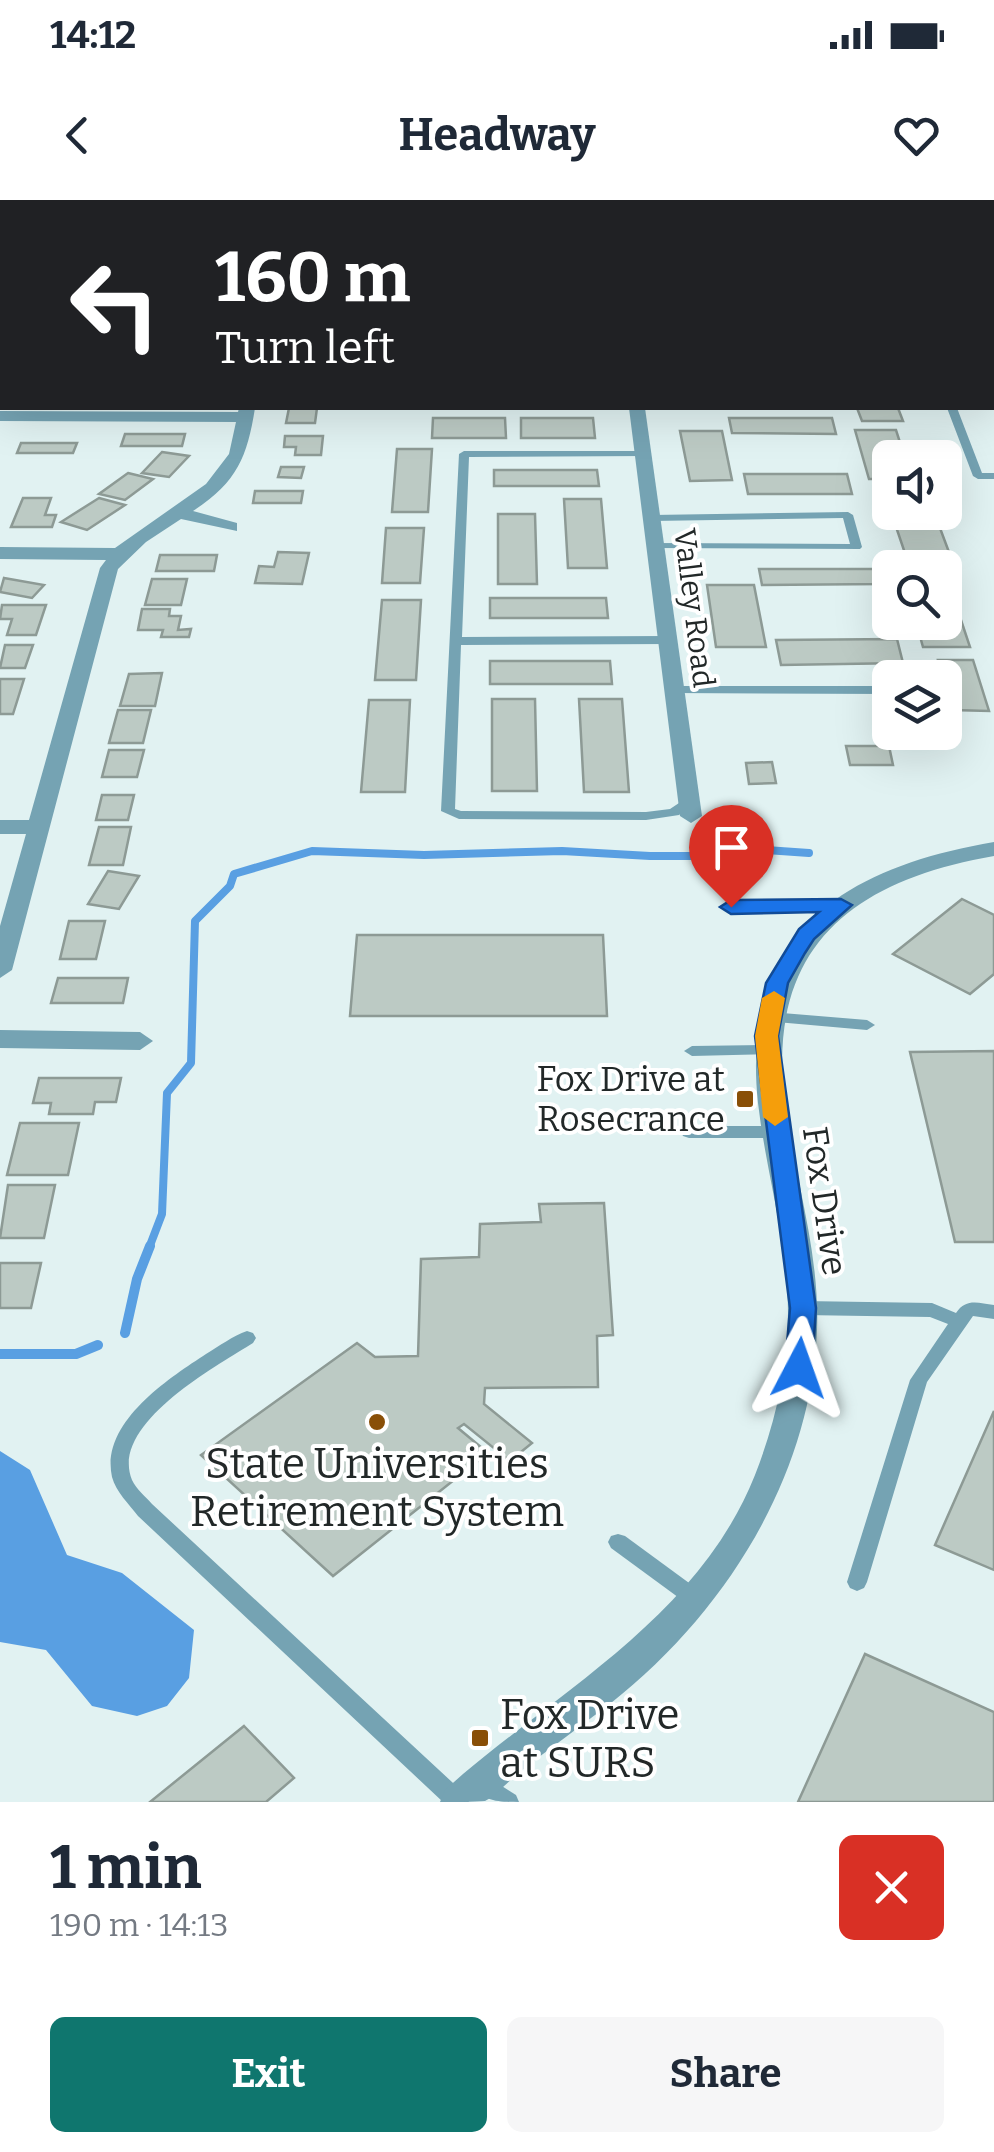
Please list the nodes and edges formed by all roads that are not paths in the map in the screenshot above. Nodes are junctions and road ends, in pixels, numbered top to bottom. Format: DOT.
graph roads {
  1 [pos="637,410"];
  2 [pos="953,410"];
  3 [pos="246,412"];
  4 [pos="0,416"];
  5 [pos="642,454"];
  6 [pos="994,476"];
  7 [pos="176,512"];
  8 [pos="652,518"];
  9 [pos="231,527"];
  10 [pos="656,545"];
  11 [pos="0,553"];
  12 [pos="118,554"];
  13 [pos="457,640"];
  14 [pos="668,640"];
  15 [pos="675,690"];
  16 [pos="872,690"];
  17 [pos="689,809"];
  18 [pos="0,826"];
  19 [pos="37,826"];
  20 [pos="994,849"];
  21 [pos="841,905"];
  22 [pos="731,907"];
  23 [pos="0,970"];
  24 [pos="770,1017"];
  25 [pos="867,1025"];
  26 [pos="0,1040"];
  27 [pos="140,1040"];
  28 [pos="768,1050"];
  29 [pos="692,1052"];
  30 [pos="689,1132"];
  31 [pos="777,1132"];
  32 [pos="803,1308"];
  33 [pos="994,1312"];
  34 [pos="958,1321"];
  35 [pos="247,1338"];
  36 [pos="618,1542"];
  37 [pos="857,1582"];
  38 [pos="694,1598"];
  39 [pos="465,1795"];
  40 [pos="508,1802"];
  1 -- 5 [label="street, Valley Road"];
  2 -- 6 [label="lane"];
  3 -- 4 [label="street"];
  3 -- 7 [label="street"];
  5 -- 8 [label="street, Valley Road"];
  5 -- 13 [label="lane"];
  7 -- 9 [label="street"];
  7 -- 12 [label="street"];
  8 -- 10 [label="street, Valley Road"];
  8 -- 10 [label="lane"];
  10 -- 14 [label="street, Valley Road"];
  11 -- 12 [label="street"];
  12 -- 19 [label="street"];
  13 -- 14 [label="lane"];
  13 -- 17 [label="lane"];
  14 -- 15 [label="street, Valley Road"];
  15 -- 16 [label="lane"];
  15 -- 17 [label="street, Valley Road"];
  18 -- 19 [label="street"];
  19 -- 23 [label="street"];
  20 -- 21 [label="street, Fox Drive"];
  21 -- 22 [label="lane"];
  21 -- 24 [label="street, Fox Drive"];
  24 -- 25 [label="lane"];
  24 -- 28 [label="street, Fox Drive"];
  26 -- 27 [label="street"];
  28 -- 29 [label="lane"];
  28 -- 31 [label="street, Fox Drive"];
  30 -- 31 [label="lane"];
  31 -- 32 [label="street, Fox Drive"];
  32 -- 34 [label="lane"];
  32 -- 38 [label="street, Fox Drive"];
  33 -- 34 [label="lane"];
  34 -- 37 [label="lane"];
  35 -- 39 [label="lane"];
  36 -- 38 [label="lane"];
  38 -- 39 [label="street, Fox Drive"];
  39 -- 40 [label="lane"];
}
